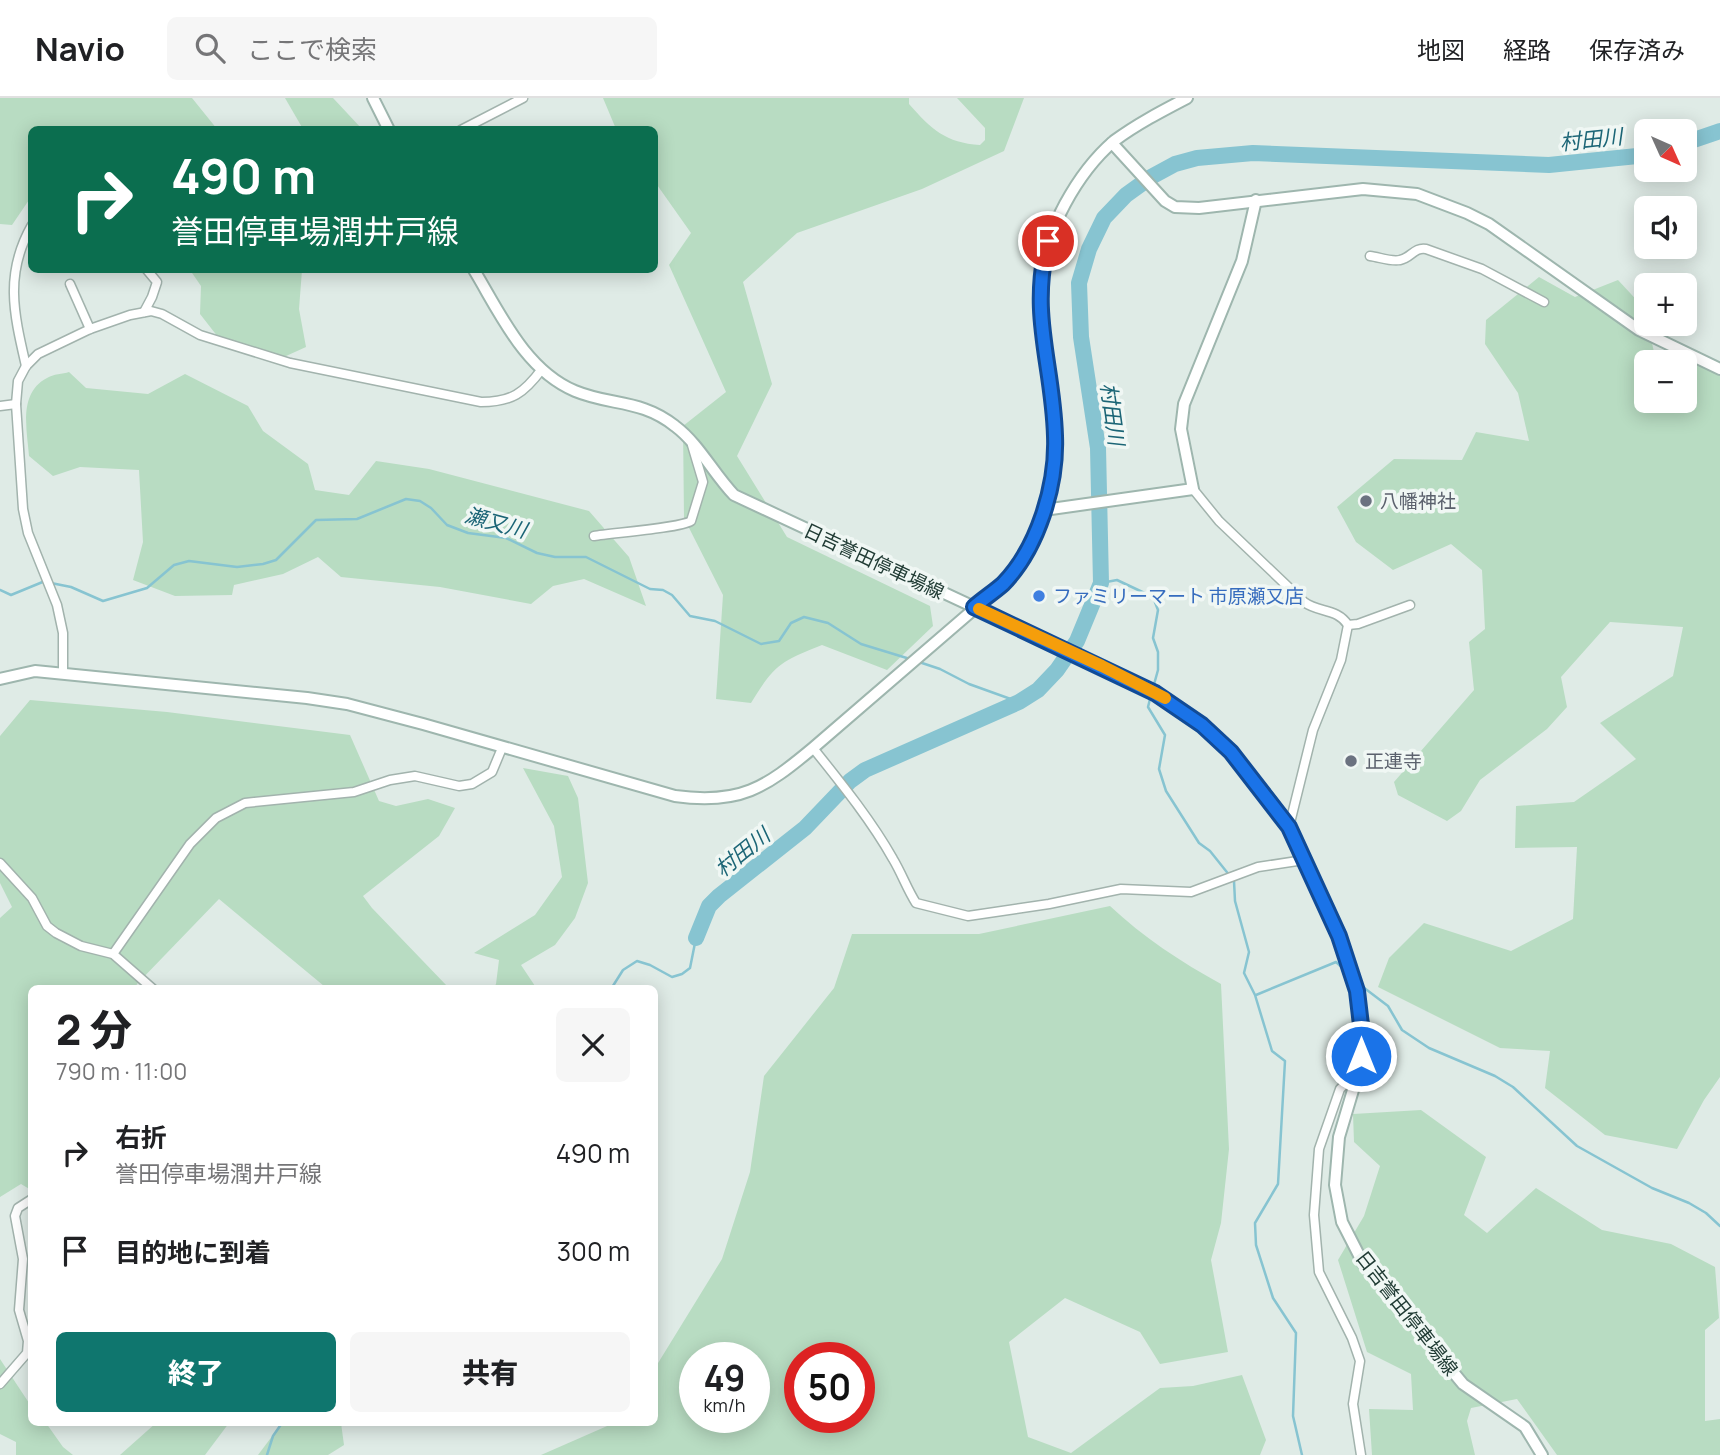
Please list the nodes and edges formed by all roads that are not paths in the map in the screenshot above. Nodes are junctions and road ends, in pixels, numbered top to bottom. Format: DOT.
graph roads {
  1 [pos="373,98"];
  2 [pos="523,98"];
  3 [pos="1187,98"];
  4 [pos="386,126"];
  5 [pos="469,126"];
  6 [pos="1112,143"];
  7 [pos="1256,200"];
  8 [pos="28,233"];
  9 [pos="1370,256"];
  10 [pos="150,273"];
  11 [pos="476,273"];
  12 [pos="70,284"];
  13 [pos="1544,302"];
  14 [pos="144,313"];
  15 [pos="90,329"];
  16 [pos="26,366"];
  17 [pos="542,369"];
  18 [pos="1720,369"];
  19 [pos="16,404"];
  20 [pos="0,406"];
  21 [pos="690,439"];
  22 [pos="1194,489"];
  23 [pos="1044,510"];
  24 [pos="594,536"];
  25 [pos="1410,605"];
  26 [pos="974,607"];
  27 [pos="1348,625"];
  28 [pos="63,674"];
  29 [pos="0,679"];
  30 [pos="502,748"];
  31 [pos="813,748"];
  32 [pos="1289,827"];
  33 [pos="1304,860"];
  34 [pos="0,863"];
  35 [pos="113,954"];
  36 [pos="148,985"];
  37 [pos="1359,1069"];
  38 [pos="28,1202"];
  39 [pos="28,1341"];
  40 [pos="28,1341"];
  41 [pos="0,1384"];
  42 [pos="1361,1455"];
  43 [pos="1542,1455"];
  1 -- 4 [label="main road"];
  2 -- 5 [label="street"];
  3 -- 6 [label="main road"];
  6 -- 7 [label="main road"];
  6 -- 23 [label="main road"];
  7 -- 18 [label="main road"];
  7 -- 22 [label="main road"];
  8 -- 16 [label="street"];
  9 -- 13 [label="street"];
  10 -- 14 [label="street"];
  11 -- 17 [label="main road, 日吉誉田停車場線"];
  12 -- 15 [label="street"];
  14 -- 15 [label="street"];
  14 -- 17 [label="street"];
  15 -- 16 [label="street"];
  16 -- 19 [label="street"];
  17 -- 21 [label="main road, 日吉誉田停車場線"];
  19 -- 20 [label="street"];
  19 -- 28 [label="street"];
  21 -- 24 [label="street"];
  21 -- 26 [label="main road, 日吉誉田停車場線"];
  22 -- 23 [label="main road"];
  22 -- 27 [label="street"];
  23 -- 26 [label="main road"];
  25 -- 27 [label="street"];
  26 -- 31 [label="main road"];
  26 -- 32 [label="main road, 日吉誉田停車場線"];
  27 -- 32 [label="street"];
  28 -- 29 [label="main road"];
  28 -- 30 [label="main road"];
  30 -- 31 [label="main road"];
  30 -- 35 [label="street"];
  31 -- 33 [label="street"];
  32 -- 33 [label="main road, 日吉誉田停車場線"];
  33 -- 37 [label="main road, 日吉誉田停車場線"];
  34 -- 35 [label="street"];
  35 -- 36 [label="street"];
  37 -- 42 [label="street"];
  37 -- 43 [label="main road, 日吉誉田停車場線"];
  38 -- 40 [label="street"];
  39 -- 41 [label="street"];
}
